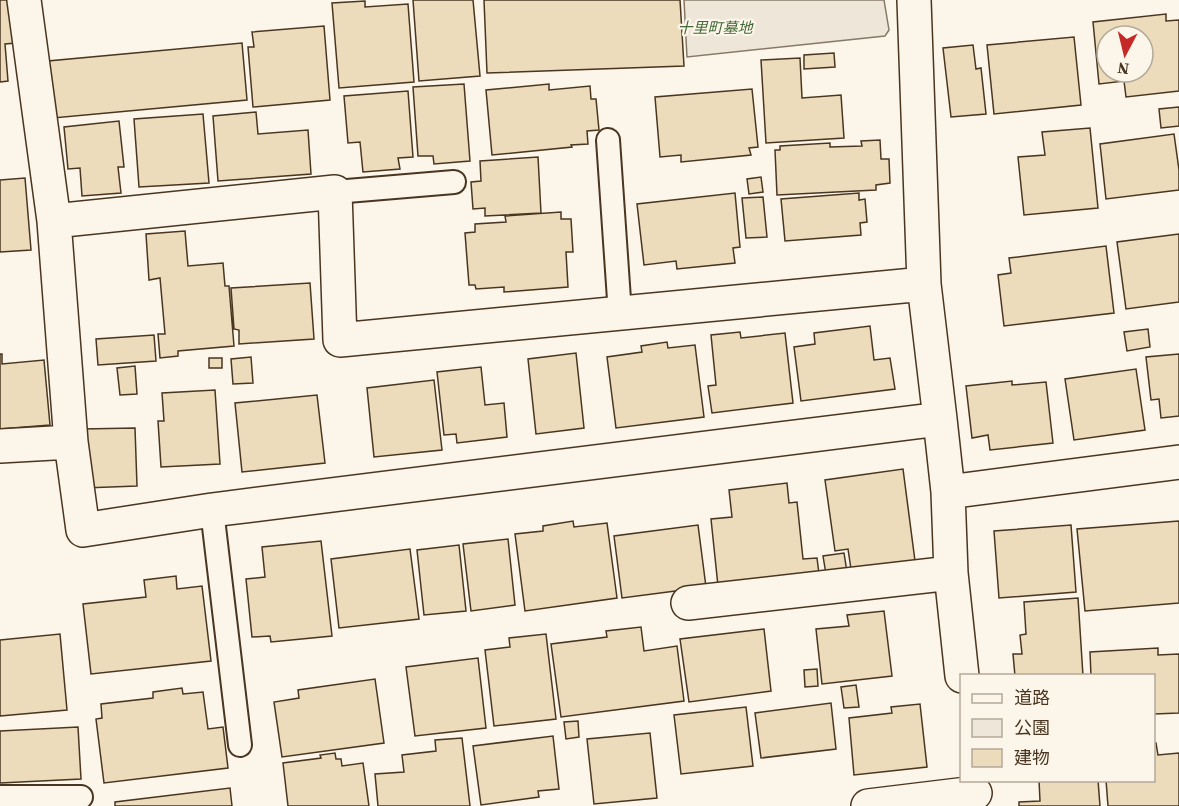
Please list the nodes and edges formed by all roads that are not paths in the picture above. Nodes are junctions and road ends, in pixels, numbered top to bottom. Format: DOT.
graph roads {
  1 [pos="24,0"];
  2 [pos="914,0"];
  3 [pos="608,140"];
  4 [pos="454,182"];
  5 [pos="336,192"];
  6 [pos="54,221"];
  7 [pos="924,284"];
  8 [pos="620,314"];
  9 [pos="940,419"];
  10 [pos="71,442"];
  11 [pos="0,446"];
  12 [pos="1179,462"];
  13 [pos="948,492"];
  14 [pos="212,510"];
  15 [pos="951,573"];
  16 [pos="688,603"];
  17 [pos="962,674"];
  18 [pos="240,745"];
  19 [pos="975,793"];
  20 [pos="0,797"];
  21 [pos="81,797"];
  22 [pos="868,806"];
  1 -- 6 [label="street"];
  2 -- 7 [label="street"];
  3 -- 8 [label="lane"];
  4 -- 5 [label="lane"];
  5 -- 6 [label="street"];
  5 -- 8 [label="street"];
  6 -- 10 [label="street"];
  7 -- 8 [label="street"];
  7 -- 9 [label="street"];
  9 -- 13 [label="street"];
  9 -- 14 [label="street"];
  10 -- 11 [label="street"];
  10 -- 14 [label="street"];
  12 -- 13 [label="street"];
  13 -- 15 [label="street"];
  14 -- 18 [label="lane"];
  15 -- 16 [label="street"];
  15 -- 17 [label="street"];
  19 -- 22 [label="street"];
  20 -- 21 [label="lane"];
}
